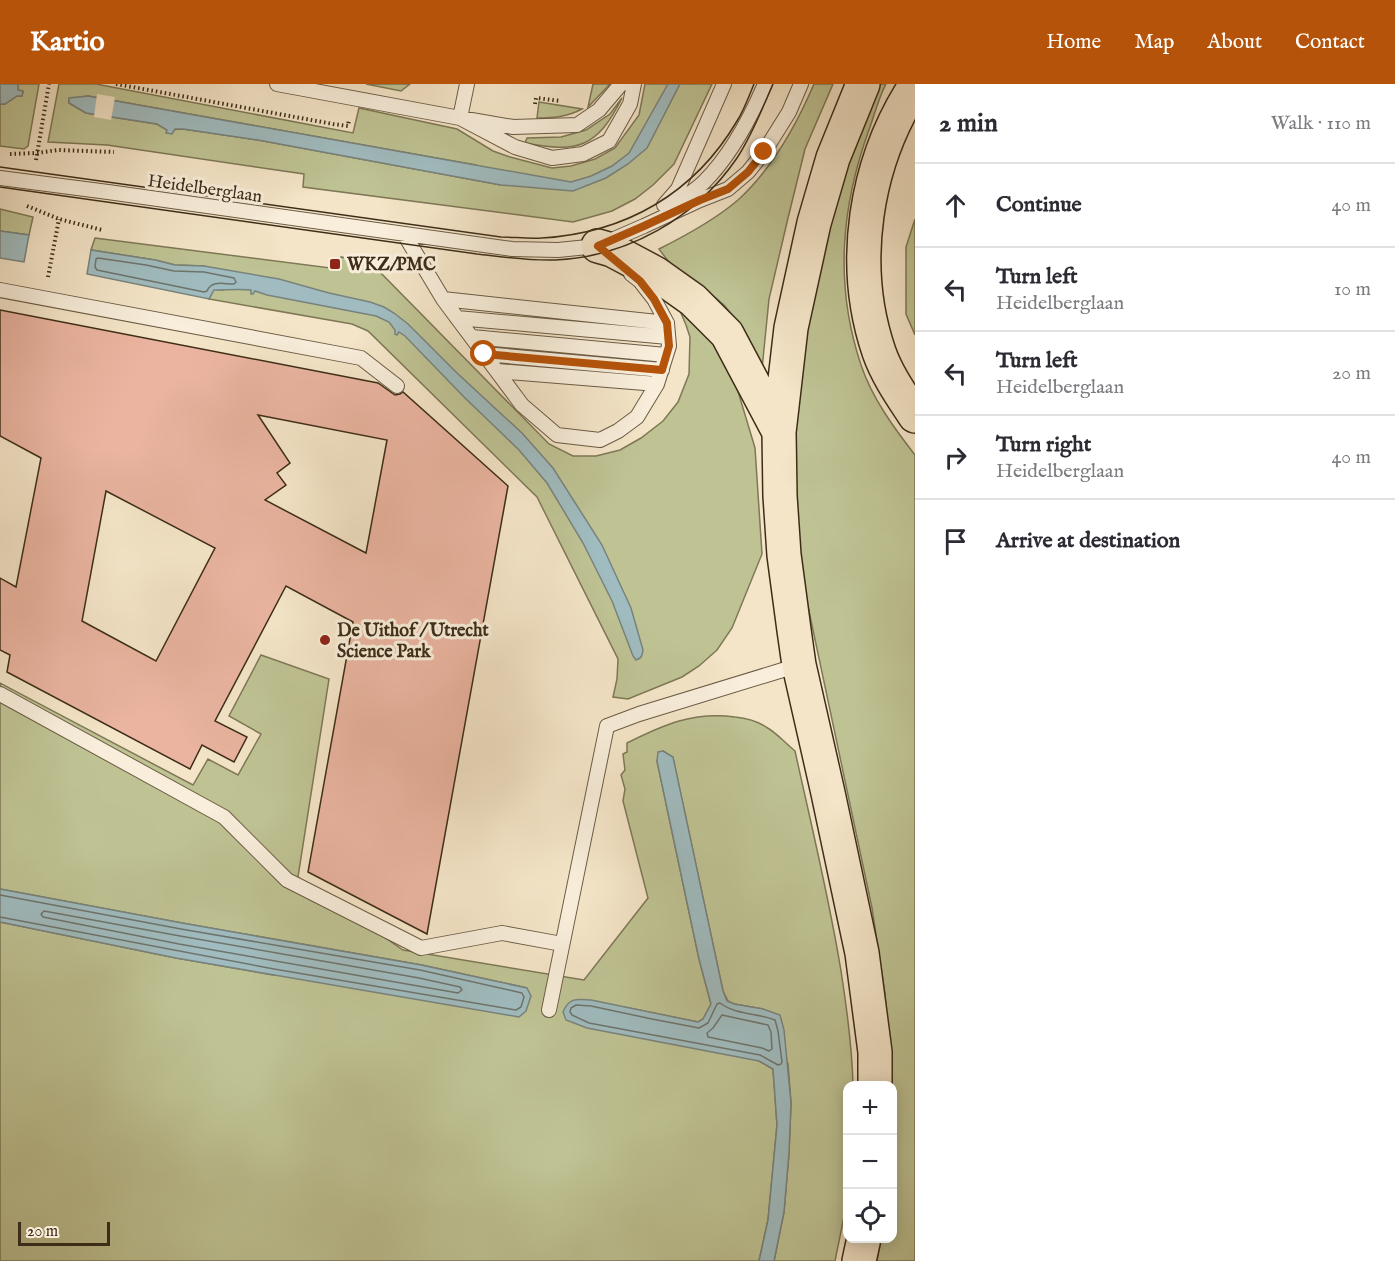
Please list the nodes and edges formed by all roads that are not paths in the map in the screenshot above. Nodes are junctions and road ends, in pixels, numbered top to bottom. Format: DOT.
graph roads {
  1 [pos="277,84"];
  2 [pos="467,84"];
  3 [pos="621,84"];
  4 [pos="634,84"];
  5 [pos="724,84"];
  6 [pos="765,84"];
  7 [pos="801,84"];
  8 [pos="863,84"];
  9 [pos="915,86"];
  10 [pos="460,118"];
  11 [pos="0,178"];
  12 [pos="644,226"];
  13 [pos="404,234"];
  14 [pos="598,246"];
  15 [pos="0,290"];
  16 [pos="443,299"];
  17 [pos="457,318"];
  18 [pos="667,323"];
  19 [pos="472,337"];
  20 [pos="668,338"];
  21 [pos="484,354"];
  22 [pos="666,355"];
  23 [pos="662,370"];
  24 [pos="497,371"];
  25 [pos="657,384"];
  26 [pos="397,386"];
  27 [pos="915,416"];
  28 [pos="779,432"];
  29 [pos="799,665"];
  30 [pos="0,694"];
  31 [pos="562,944"];
  32 [pos="549,1010"];
  33 [pos="875,1081"];
  34 [pos="863,1243"];
  35 [pos="859,1261"];
  1 -- 10 [label="lane"];
  2 -- 10 [label="lane"];
  3 -- 10 [label="lane"];
  4 -- 10 [label="lane"];
  5 -- 12 [label="lane, Heidelberglaan"];
  6 -- 12 [label="lane, Heidelberglaan"];
  7 -- 12 [label="lane, Heidelberglaan"];
  8 -- 28 [label="highway"];
  9 -- 27 [label="highway"];
  11 -- 13 [label="lane, Heidelberglaan"];
  12 -- 14 [label="lane, Heidelberglaan"];
  13 -- 14 [label="lane, Heidelberglaan"];
  13 -- 16 [label="lane"];
  14 -- 18 [label="lane"];
  14 -- 28 [label="highway"];
  15 -- 26 [label="lane"];
  16 -- 17 [label="lane"];
  16 -- 18 [label="lane"];
  17 -- 19 [label="lane"];
  17 -- 20 [label="lane"];
  18 -- 20 [label="lane"];
  19 -- 21 [label="lane"];
  19 -- 22 [label="lane"];
  20 -- 22 [label="lane"];
  21 -- 23 [label="lane"];
  21 -- 24 [label="lane"];
  22 -- 23 [label="lane"];
  23 -- 25 [label="lane"];
  24 -- 25 [label="lane"];
  24 -- 25 [label="lane"];
  28 -- 29 [label="highway"];
  29 -- 31 [label="lane"];
  29 -- 33 [label="highway"];
  30 -- 31 [label="lane"];
  31 -- 32 [label="lane"];
  34 -- 35 [label="highway"];
}
